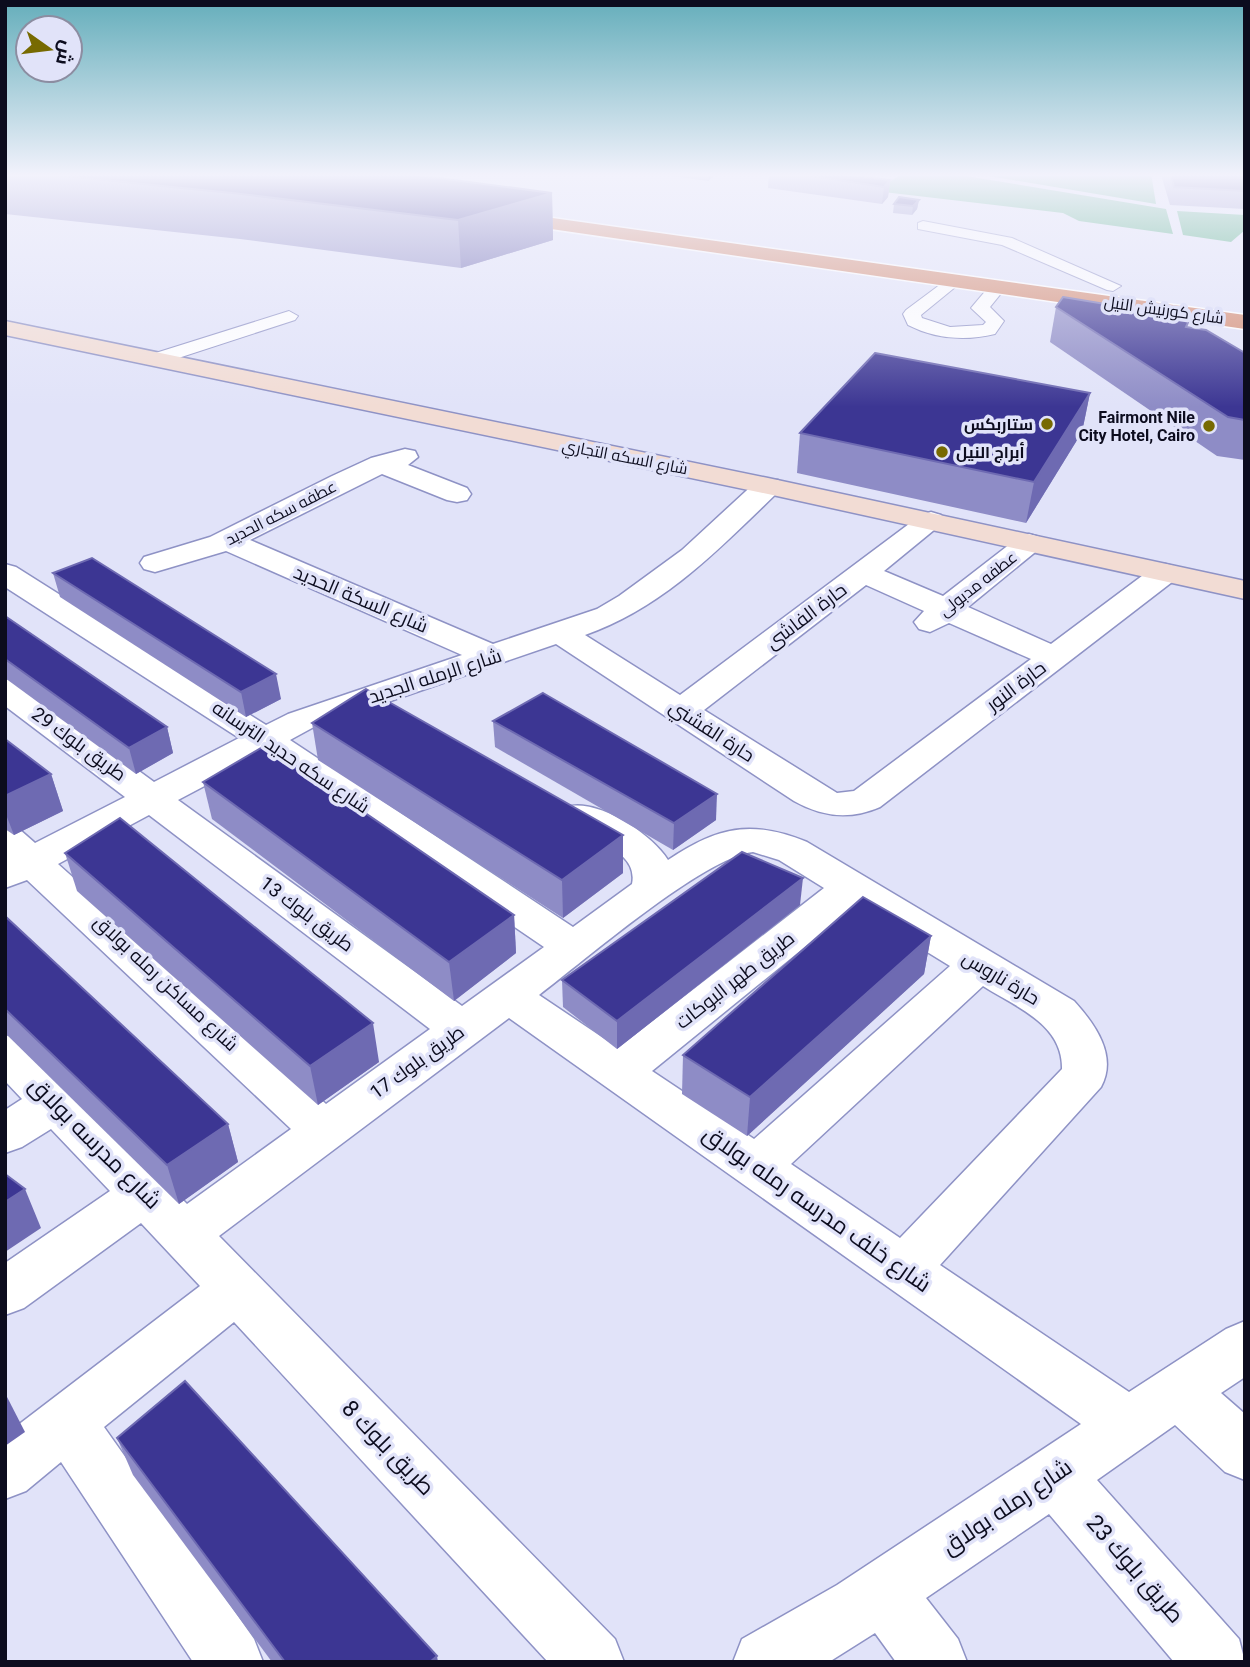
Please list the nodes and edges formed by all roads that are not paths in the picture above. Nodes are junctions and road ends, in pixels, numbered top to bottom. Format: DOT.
graph roads {
  1 [pos="769,251"];
  2 [pos="832,251"];
  3 [pos="1029,251"];
  4 [pos="953,279"];
  5 [pos="999,286"];
  6 [pos="1113,286"];
  7 [pos="1245,305"];
  8 [pos="289,316"];
  9 [pos="1245,322"];
  10 [pos="5,328"];
  11 [pos="153,360"];
  12 [pos="768,486"];
  13 [pos="457,494"];
  14 [pos="931,521"];
  15 [pos="227,541"];
  16 [pos="1029,543"];
  17 [pos="155,563"];
  18 [pos="863,573"];
  19 [pos="1165,573"];
  20 [pos="14,586"];
  21 [pos="1245,590"];
  22 [pos="936,617"];
  23 [pos="562,634"];
  24 [pos="494,657"];
  25 [pos="1054,657"];
  26 [pos="5,689"];
  27 [pos="377,695"];
  28 [pos="681,711"];
  29 [pos="412,716"];
  30 [pos="264,738"];
  31 [pos="153,798"];
  32 [pos="550,798"];
  33 [pos="867,799"];
  34 [pos="14,858"];
  35 [pos="851,888"];
  36 [pos="650,890"];
  37 [pos="573,947"];
  38 [pos="979,964"];
  39 [pos="508,995"];
  40 [pos="461,1030"];
  41 [pos="5,1052"];
  42 [pos="620,1071"];
  43 [pos="55,1102"];
  44 [pos="324,1130"];
  45 [pos="5,1133"];
  46 [pos="756,1167"];
  47 [pos="145,1193"];
  48 [pos="184,1234"];
  49 [pos="904,1269"];
  50 [pos="236,1289"];
  51 [pos="5,1292"];
  52 [pos="1245,1346"];
  53 [pos="1177,1391"];
  54 [pos="67,1422"];
  55 [pos="1126,1423"];
  56 [pos="1245,1452"];
  57 [pos="5,1471"];
  58 [pos="1054,1476"];
  59 [pos="882,1591"];
  60 [pos="231,1662"];
  61 [pos="592,1662"];
  62 [pos="765,1662"];
  63 [pos="935,1662"];
  64 [pos="1216,1662"];
  1 -- 4 [label="highway, شارع كورنيش النيل"];
  2 -- 6 [label="highway, شارع كورنيش النيل"];
  3 -- 6 [label="lane"];
  4 -- 5 [label="highway, شارع كورنيش النيل"];
  4 -- 5 [label="lane"];
  5 -- 9 [label="highway, شارع كورنيش النيل"];
  6 -- 7 [label="highway, شارع كورنيش النيل"];
  8 -- 11 [label="lane"];
  10 -- 11 [label="street, شارع السكه التجاري"];
  11 -- 12 [label="street, شارع السكه التجاري"];
  12 -- 14 [label="street, شارع السكه التجاري"];
  12 -- 23 [label="street, شارع الرمله الجديد"];
  13 -- 15 [label="street, عطفه سكه الحديد"];
  14 -- 16 [label="street, شارع السكه التجاري"];
  14 -- 18 [label="street, حارة الفاشى"];
  15 -- 17 [label="street, عطفه سكه الحديد"];
  15 -- 24 [label="street, شارع السكة الحديد"];
  16 -- 19 [label="street, شارع السكه التجاري"];
  16 -- 22 [label="street, عطفه مدبولى"];
  18 -- 22 [label="street"];
  18 -- 28 [label="street, حارة الفاشى"];
  19 -- 21 [label="street, شارع السكه التجاري"];
  19 -- 25 [label="street, حارة النور"];
  20 -- 30 [label="street, شارع سكه حديد الترسانه"];
  22 -- 25 [label="street"];
  23 -- 24 [label="street, شارع الرمله الجديد"];
  23 -- 28 [label="street, حارة الفشني"];
  24 -- 27 [label="street, شارع الرمله الجديد"];
  25 -- 33 [label="street, حارة النور"];
  26 -- 31 [label="street, طريق بلوك 29"];
  27 -- 29 [label="street"];
  27 -- 30 [label="street, شارع الرمله الجديد"];
  28 -- 33 [label="street, حارة الفشني"];
  30 -- 31 [label="street, شارع الرمله الجديد"];
  30 -- 37 [label="street, شارع سكه حديد الترسانه"];
  31 -- 34 [label="street, شارع الرمله الجديد"];
  31 -- 40 [label="street, طريق بلوك 13"];
  32 -- 36 [label="street"];
  34 -- 44 [label="street, شارع مساكن رمله بولاق"];
  35 -- 36 [label="street, حارة ناروس"];
  35 -- 38 [label="street, حارة ناروس"];
  35 -- 42 [label="street, طريق طهر البوكات"];
  36 -- 37 [label="street, طريق بلوك 17"];
  37 -- 39 [label="street, طريق بلوك 17"];
  38 -- 46 [label="street"];
  38 -- 49 [label="street, حارة ناروس"];
  39 -- 40 [label="street, طريق بلوك 17"];
  39 -- 42 [label="street, شارع خلف مدرسه رمله بولاق"];
  40 -- 44 [label="street, طريق بلوك 17"];
  41 -- 43 [label="street, شارع مدرسه بولاق"];
  42 -- 46 [label="street, شارع خلف مدرسه رمله بولاق"];
  43 -- 45 [label="street"];
  43 -- 47 [label="street, شارع مدرسه بولاق"];
  44 -- 48 [label="street, طريق بلوك 17"];
  46 -- 49 [label="street, شارع خلف مدرسه رمله بولاق"];
  47 -- 48 [label="street, شارع مدرسه بولاق"];
  47 -- 51 [label="street"];
  48 -- 50 [label="street, طريق بلوك 8"];
  49 -- 55 [label="street, شارع خلف مدرسه رمله بولاق"];
  50 -- 54 [label="street"];
  50 -- 61 [label="street, طريق بلوك 8"];
  52 -- 53 [label="street, شارع رمله بولاق"];
  53 -- 55 [label="street, شارع رمله بولاق"];
  53 -- 56 [label="street"];
  54 -- 57 [label="street"];
  54 -- 60 [label="street"];
  55 -- 58 [label="street, شارع رمله بولاق"];
  58 -- 59 [label="street, شارع رمله بولاق"];
  58 -- 64 [label="street, طريق بلوك 23"];
  59 -- 62 [label="street, شارع رمله بولاق"];
  59 -- 63 [label="street"];
}
